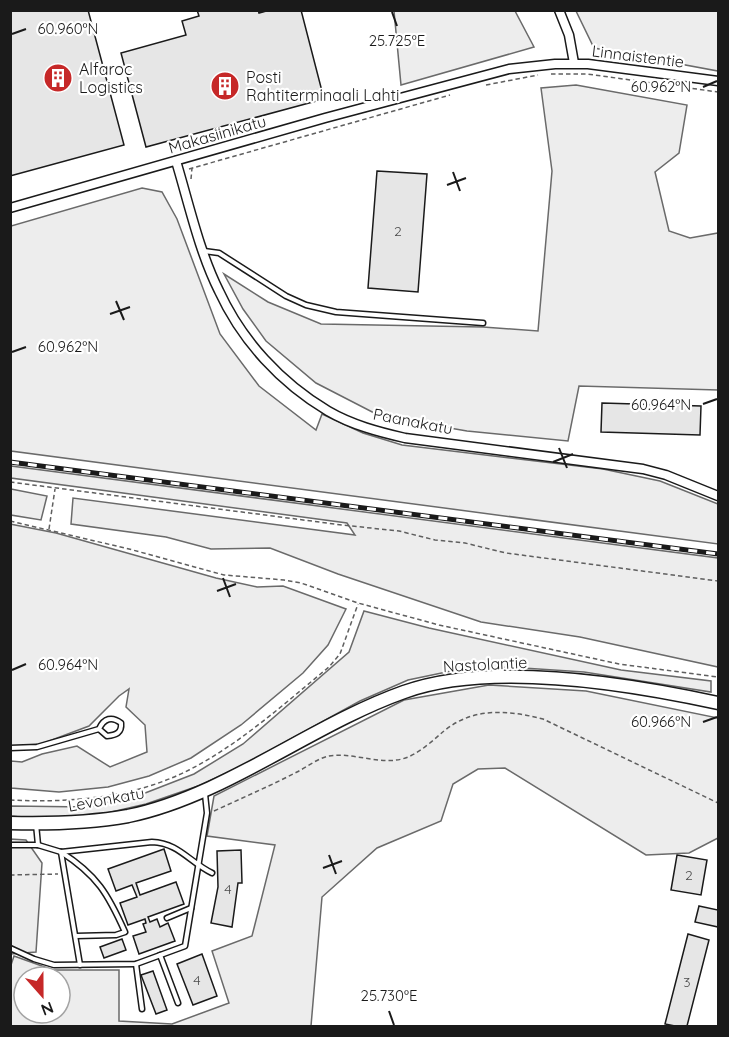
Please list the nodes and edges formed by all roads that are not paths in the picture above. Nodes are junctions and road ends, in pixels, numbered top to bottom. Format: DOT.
graph roads {
  1 [pos="559,10"];
  2 [pos="574,63"];
  3 [pos="718,81"];
  4 [pos="176,161"];
  5 [pos="10,208"];
  6 [pos="203,250"];
  7 [pos="483,323"];
  8 [pos="718,496"];
  9 [pos="718,703"];
  10 [pos="99,729"];
  11 [pos="10,748"];
  12 [pos="204,790"];
  13 [pos="10,823"];
  14 [pos="36,824"];
  15 [pos="38,844"];
  16 [pos="10,845"];
  17 [pos="61,852"];
  18 [pos="199,867"];
  19 [pos="212,873"];
  20 [pos="192,908"];
  21 [pos="167,918"];
  22 [pos="76,936"];
  23 [pos="10,948"];
  24 [pos="160,955"];
  25 [pos="136,964"];
  26 [pos="80,965"];
  27 [pos="178,1004"];
  28 [pos="142,1009"];
  1 -- 2 [label="street, Linnaistentie"];
  2 -- 3 [label="street, Linnaistentie"];
  2 -- 4 [label="street, Makasiinikatu"];
  4 -- 5 [label="street, Makasiinikatu"];
  4 -- 6 [label="street, Paanakatu"];
  6 -- 7 [label="lane"];
  6 -- 8 [label="street, Paanakatu"];
  9 -- 12 [label="main road, Nastolantie"];
  10 -- 10 [label="lane"];
  10 -- 11 [label="lane"];
  12 -- 14 [label="main road, Levonkatu"];
  12 -- 18 [label="lane"];
  13 -- 14 [label="main road, Levonkatu"];
  14 -- 15 [label="lane"];
  15 -- 16 [label="lane"];
  15 -- 17 [label="lane"];
  17 -- 18 [label="lane"];
  17 -- 22 [label="lane"];
  17 -- 22 [label="lane"];
  18 -- 19 [label="lane"];
  18 -- 20 [label="lane"];
  20 -- 21 [label="lane"];
  20 -- 24 [label="lane"];
  22 -- 26 [label="lane"];
  23 -- 26 [label="lane"];
  24 -- 25 [label="lane"];
  24 -- 27 [label="lane"];
  25 -- 26 [label="lane"];
  25 -- 28 [label="lane"];
}
